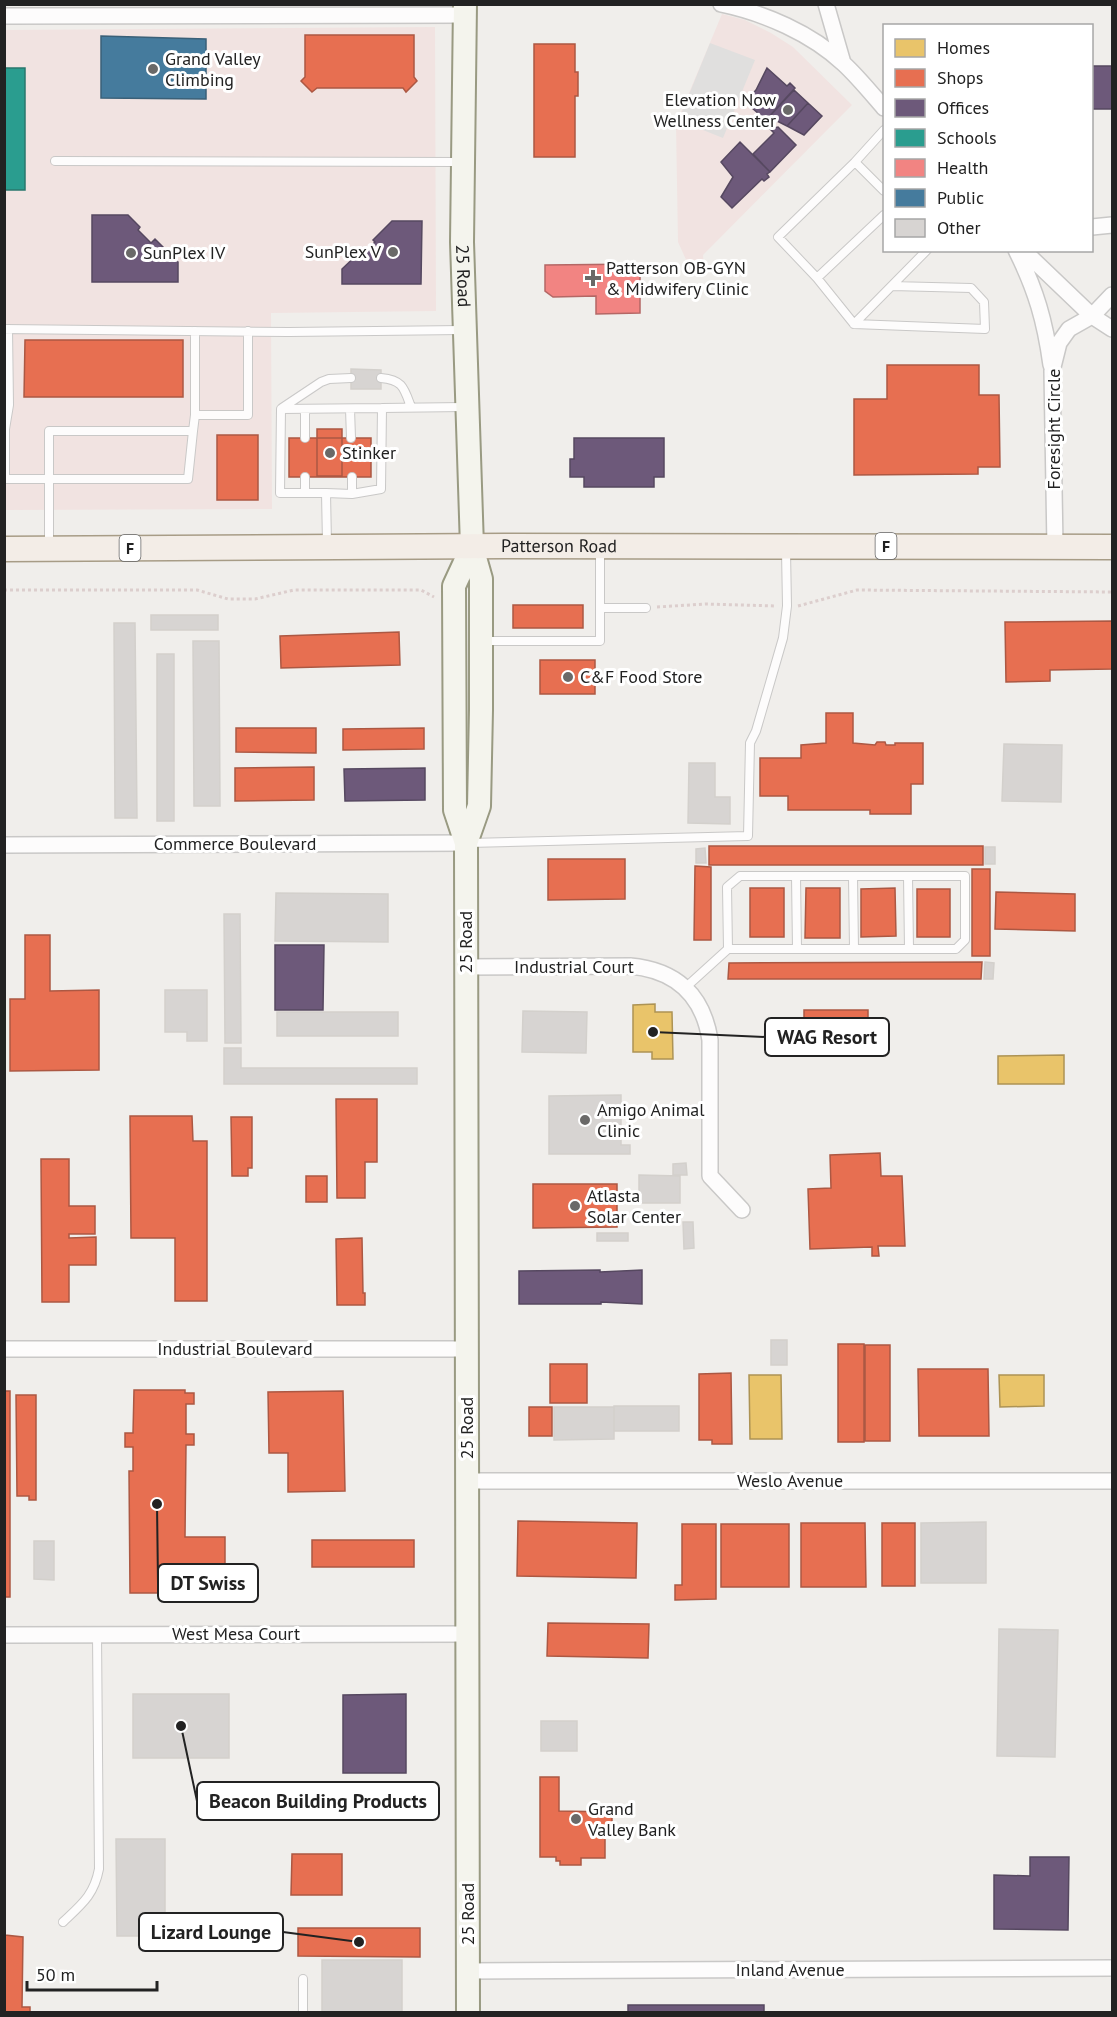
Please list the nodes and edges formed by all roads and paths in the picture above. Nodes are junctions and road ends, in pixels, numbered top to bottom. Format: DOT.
graph roads {
  1 [pos="721,4"];
  2 [pos="826,4"];
  3 [pos="188,10"];
  4 [pos="465,10"];
  5 [pos="4,16"];
  6 [pos="843,63"];
  7 [pos="883,106"];
  8 [pos="883,132"];
  9 [pos="55,161"];
  10 [pos="463,162"];
  11 [pos="855,162"];
  12 [pos="883,189"];
  13 [pos="883,217"];
  14 [pos="1113,225"];
  15 [pos="1093,227"];
  16 [pos="925,252"];
  17 [pos="1017,252"];
  18 [pos="1025,252"];
  19 [pos="817,278"];
  20 [pos="892,286"];
  21 [pos="1113,295"];
  22 [pos="1092,316"];
  23 [pos="854,324"];
  24 [pos="1113,328"];
  25 [pos="6,329"];
  26 [pos="466,330"];
  27 [pos="195,331"];
  28 [pos="249,332"];
  29 [pos="1052,371"];
  30 [pos="351,378"];
  31 [pos="381,378"];
  32 [pos="469,406"];
  33 [pos="411,407"];
  34 [pos="382,408"];
  35 [pos="281,409"];
  36 [pos="305,409"];
  37 [pos="351,409"];
  38 [pos="195,415"];
  39 [pos="5,429"];
  40 [pos="193,431"];
  41 [pos="305,438"];
  42 [pos="351,438"];
  43 [pos="304,477"];
  44 [pos="352,477"];
  45 [pos="5,479"];
  46 [pos="49,480"];
  47 [pos="304,494"];
  48 [pos="326,494"];
  49 [pos="352,494"];
  50 [pos="600,546"];
  51 [pos="785,546"];
  52 [pos="327,547"];
  53 [pos="472,547"];
  54 [pos="1055,547"];
  55 [pos="1113,547"];
  56 [pos="49,548"];
  57 [pos="4,549"];
  58 [pos="4,590"];
  59 [pos="1113,592"];
  60 [pos="439,598"];
  61 [pos="787,606"];
  62 [pos="600,608"];
  63 [pos="646,608"];
  64 [pos="482,642"];
  65 [pos="466,843"];
  66 [pos="4,845"];
  67 [pos="796,876"];
  68 [pos="853,876"];
  69 [pos="908,876"];
  70 [pos="728,949"];
  71 [pos="797,949"];
  72 [pos="854,949"];
  73 [pos="909,949"];
  74 [pos="466,967"];
  75 [pos="686,988"];
  76 [pos="742,1210"];
  77 [pos="4,1349"];
  78 [pos="466,1349"];
  79 [pos="467,1481"];
  80 [pos="1113,1481"];
  81 [pos="97,1634"];
  82 [pos="467,1634"];
  83 [pos="4,1635"];
  84 [pos="63,1922"];
  85 [pos="1113,1968"];
  86 [pos="468,1971"];
  87 [pos="303,1979"];
  88 [pos="303,2013"];
  89 [pos="468,2013"];
  1 -- 6 [label="street"];
  2 -- 6 [label="street"];
  3 -- 4 [label="street"];
  3 -- 5 [label="street"];
  4 -- 10 [label="main road, 25 Road"];
  6 -- 7 [label="street"];
  8 -- 11 [label="lane"];
  9 -- 10 [label="lane"];
  10 -- 26 [label="main road, 25 Road"];
  11 -- 12 [label="lane"];
  11 -- 19 [label="lane"];
  13 -- 19 [label="lane"];
  14 -- 15 [label="street"];
  16 -- 20 [label="lane"];
  17 -- 29 [label="street"];
  18 -- 22 [label="street"];
  19 -- 23 [label="lane"];
  20 -- 23 [label="lane"];
  20 -- 23 [label="lane"];
  21 -- 22 [label="street, Foresight Circle"];
  22 -- 24 [label="street"];
  22 -- 29 [label="street, Foresight Circle"];
  25 -- 27 [label="lane"];
  25 -- 39 [label="lane"];
  26 -- 28 [label="lane"];
  26 -- 32 [label="main road, 25 Road"];
  27 -- 28 [label="lane"];
  27 -- 38 [label="lane"];
  28 -- 38 [label="lane"];
  29 -- 54 [label="street, Foresight Circle"];
  30 -- 35 [label="lane"];
  31 -- 33 [label="lane"];
  32 -- 33 [label="lane"];
  32 -- 53 [label="main road, 25 Road"];
  33 -- 34 [label="lane"];
  34 -- 37 [label="lane"];
  34 -- 49 [label="lane"];
  35 -- 36 [label="lane"];
  35 -- 47 [label="lane"];
  36 -- 37 [label="lane"];
  36 -- 41 [label="lane"];
  37 -- 42 [label="lane"];
  38 -- 40 [label="lane"];
  39 -- 45 [label="lane"];
  40 -- 46 [label="lane"];
  40 -- 46 [label="lane"];
  43 -- 47 [label="lane"];
  44 -- 49 [label="lane"];
  45 -- 46 [label="lane"];
  46 -- 56 [label="lane"];
  47 -- 48 [label="lane"];
  48 -- 49 [label="lane"];
  48 -- 52 [label="lane"];
  50 -- 51 [label="main road, Patterson Road / F"];
  50 -- 53 [label="main road, Patterson Road / F"];
  50 -- 62 [label="lane"];
  51 -- 54 [label="main road, Patterson Road / F"];
  51 -- 61 [label="lane"];
  52 -- 53 [label="main road, Patterson Road / F"];
  52 -- 56 [label="main road, Patterson Road / F"];
  53 -- 64 [label="main road, 25 Road"];
  53 -- 65 [label="main road, 25 Road"];
  54 -- 55 [label="main road, Patterson Road / F"];
  56 -- 57 [label="main road, Patterson Road / F"];
  58 -- 60 [label="path"];
  59 -- 61 [label="path"];
  61 -- 63 [label="path"];
  61 -- 65 [label="lane"];
  62 -- 63 [label="lane"];
  62 -- 64 [label="lane"];
  64 -- 65 [label="main road, 25 Road"];
  65 -- 66 [label="street, Commerce Boulevard"];
  65 -- 74 [label="main road, 25 Road"];
  67 -- 68 [label="lane"];
  67 -- 70 [label="lane"];
  67 -- 71 [label="lane"];
  68 -- 69 [label="lane"];
  68 -- 72 [label="lane"];
  69 -- 73 [label="lane"];
  69 -- 73 [label="lane"];
  70 -- 71 [label="lane"];
  70 -- 75 [label="lane"];
  71 -- 72 [label="lane"];
  72 -- 73 [label="lane"];
  74 -- 75 [label="street, Industrial Court"];
  74 -- 78 [label="main road, 25 Road"];
  75 -- 76 [label="street, Industrial Court"];
  77 -- 78 [label="street, Industrial Boulevard"];
  78 -- 79 [label="main road, 25 Road"];
  79 -- 80 [label="street, Weslo Avenue"];
  79 -- 82 [label="main road, 25 Road"];
  81 -- 82 [label="street, West Mesa Court"];
  81 -- 83 [label="street, West Mesa Court"];
  81 -- 84 [label="lane"];
  82 -- 86 [label="main road, 25 Road"];
  85 -- 86 [label="street, Inland Avenue"];
  86 -- 89 [label="main road, 25 Road"];
  87 -- 88 [label="lane"];
}
